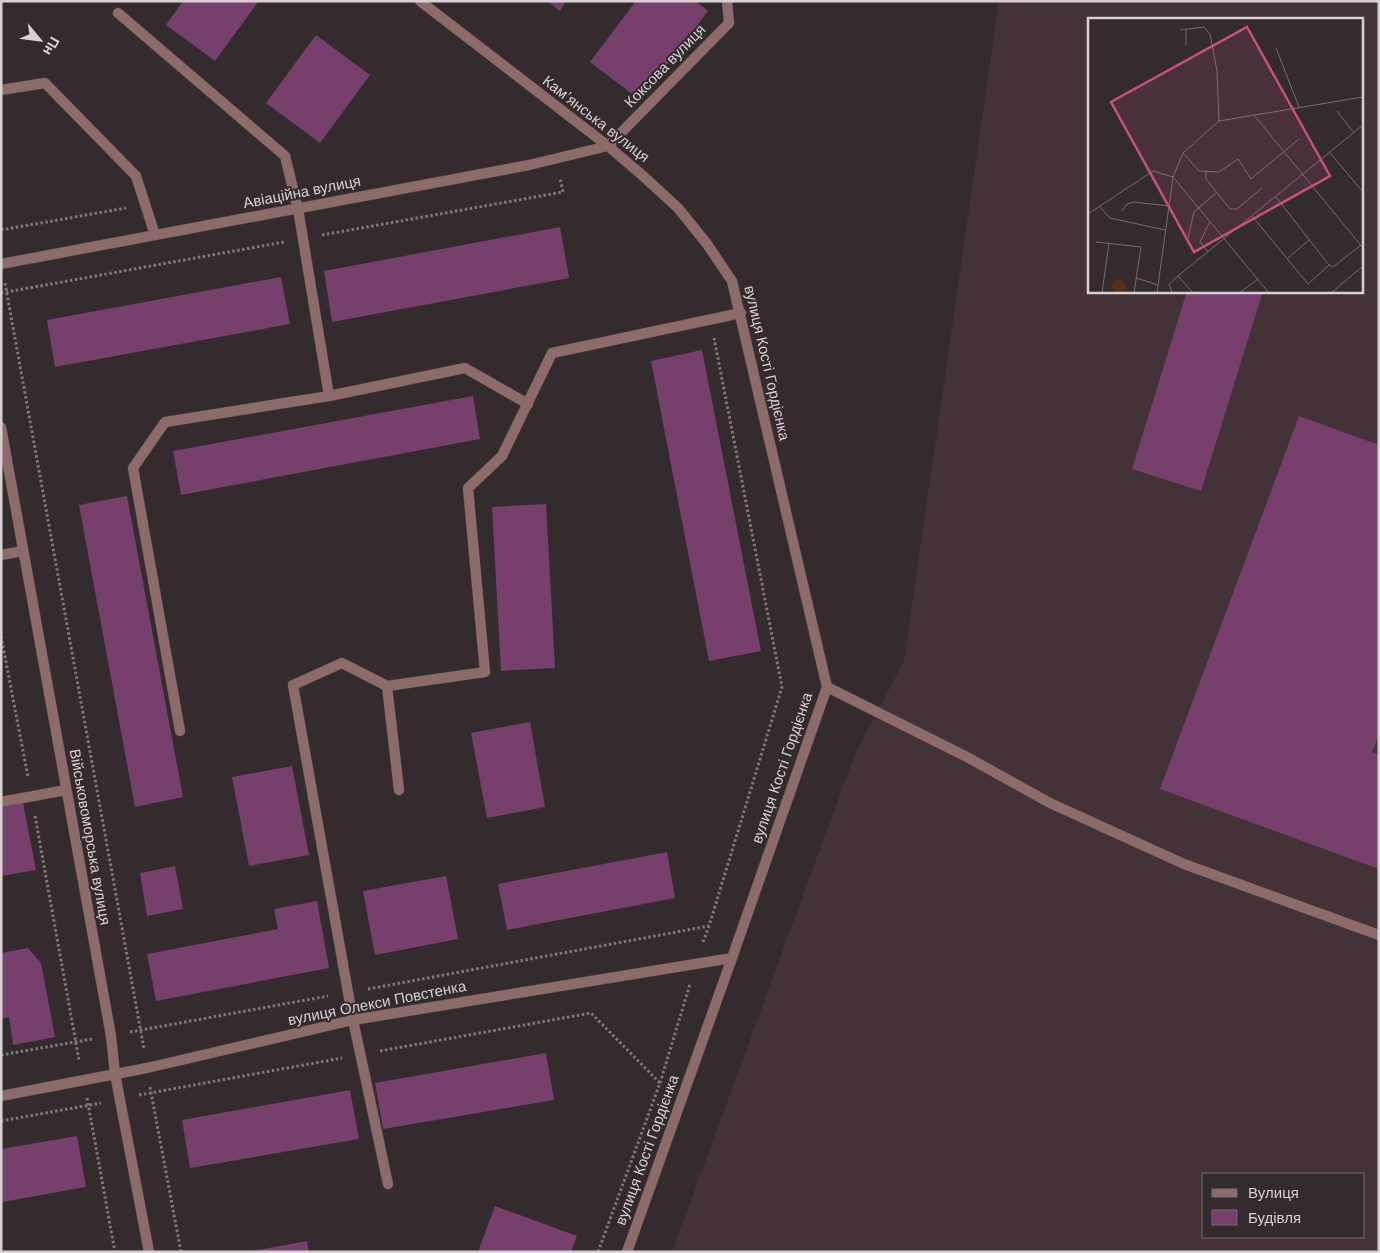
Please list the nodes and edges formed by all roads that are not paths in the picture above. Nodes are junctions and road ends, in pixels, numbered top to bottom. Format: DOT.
graph roads {
  1 [pos="727,1"];
  2 [pos="422,2"];
  3 [pos="118,13"];
  4 [pos="1,90"];
  5 [pos="608,146"];
  6 [pos="298,209"];
  7 [pos="155,235"];
  8 [pos="2,269"];
  9 [pos="732,281"];
  10 [pos="741,313"];
  11 [pos="329,396"];
  12 [pos="528,404"];
  13 [pos="1,428"];
  14 [pos="23,551"];
  15 [pos="1,555"];
  16 [pos="388,686"];
  17 [pos="827,687"];
  18 [pos="180,731"];
  19 [pos="66,790"];
  20 [pos="399,790"];
  21 [pos="1,802"];
  22 [pos="1379,936"];
  23 [pos="732,958"];
  24 [pos="353,1020"];
  25 [pos="116,1074"];
  26 [pos="1,1096"];
  27 [pos="388,1184"];
  28 [pos="149,1252"];
  29 [pos="627,1252"];
  1 -- 5 [label="street, Коксова вулиця"];
  2 -- 5 [label="street, Камʼянська вулиця"];
  3 -- 6 [label="street"];
  4 -- 7 [label="street"];
  5 -- 6 [label="street, Авіаційна вулиця"];
  5 -- 9 [label="street, Камʼянська вулиця"];
  6 -- 7 [label="street, Авіаційна вулиця"];
  6 -- 11 [label="street"];
  7 -- 8 [label="street, Авіаційна вулиця"];
  9 -- 10 [label="street, вулиця Кості Гордієнка"];
  10 -- 12 [label="street"];
  10 -- 17 [label="street, вулиця Кості Гордієнка"];
  11 -- 12 [label="street"];
  11 -- 18 [label="street"];
  12 -- 16 [label="street"];
  13 -- 14 [label="street, Військовоморська вулиця"];
  14 -- 15 [label="street"];
  14 -- 19 [label="street, Військовоморська вулиця"];
  16 -- 20 [label="street"];
  16 -- 24 [label="street"];
  17 -- 22 [label="street"];
  17 -- 23 [label="street, вулиця Кості Гордієнка"];
  19 -- 21 [label="street"];
  19 -- 25 [label="street, Військовоморська вулиця"];
  23 -- 24 [label="street, вулиця Олекси Повстенка"];
  23 -- 29 [label="street, вулиця Кості Гордієнка"];
  24 -- 25 [label="street, вулиця Олекси Повстенка"];
  24 -- 27 [label="street"];
  25 -- 26 [label="street, вулиця Олекси Повстенка"];
  25 -- 28 [label="street, Військовоморська вулиця"];
}
